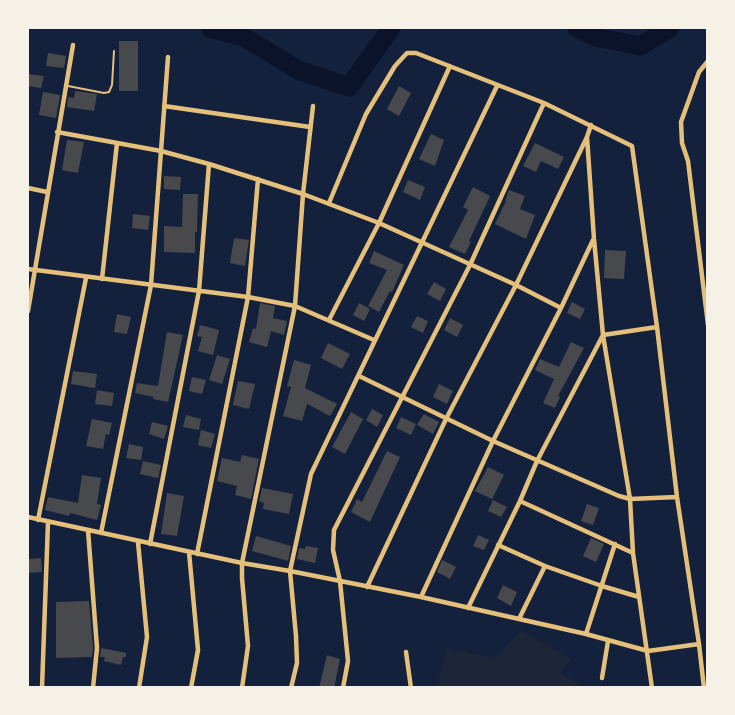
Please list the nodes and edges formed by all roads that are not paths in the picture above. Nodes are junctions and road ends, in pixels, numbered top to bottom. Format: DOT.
graph roads {
  1 [pos="73,45"];
  2 [pos="114,51"];
  3 [pos="168,57"];
  4 [pos="708,61"];
  5 [pos="450,66"];
  6 [pos="66,86"];
  7 [pos="497,86"];
  8 [pos="544,103"];
  9 [pos="164,106"];
  10 [pos="313,106"];
  11 [pos="591,125"];
  12 [pos="310,127"];
  13 [pos="57,132"];
  14 [pos="587,138"];
  15 [pos="117,143"];
  16 [pos="161,151"];
  17 [pos="210,164"];
  18 [pos="258,179"];
  19 [pos="28,188"];
  20 [pos="47,192"];
  21 [pos="303,194"];
  22 [pos="329,203"];
  23 [pos="379,224"];
  24 [pos="594,239"];
  25 [pos="420,243"];
  26 [pos="470,265"];
  27 [pos="28,270"];
  28 [pos="36,271"];
  29 [pos="86,278"];
  30 [pos="102,279"];
  31 [pos="151,285"];
  32 [pos="516,285"];
  33 [pos="199,291"];
  34 [pos="248,297"];
  35 [pos="295,306"];
  36 [pos="562,308"];
  37 [pos="28,311"];
  38 [pos="329,320"];
  39 [pos="708,325"];
  40 [pos="658,327"];
  41 [pos="603,335"];
  42 [pos="374,340"];
  43 [pos="359,376"];
  44 [pos="402,397"];
  45 [pos="446,419"];
  46 [pos="493,441"];
  47 [pos="537,461"];
  48 [pos="677,497"];
  49 [pos="630,499"];
  50 [pos="520,501"];
  51 [pos="28,517"];
  52 [pos="38,520"];
  53 [pos="48,522"];
  54 [pos="88,530"];
  55 [pos="101,532"];
  56 [pos="138,542"];
  57 [pos="150,544"];
  58 [pos="615,544"];
  59 [pos="498,545"];
  60 [pos="189,552"];
  61 [pos="197,554"];
  62 [pos="633,554"];
  63 [pos="242,563"];
  64 [pos="544,566"];
  65 [pos="290,571"];
  66 [pos="340,582"];
  67 [pos="602,586"];
  68 [pos="367,587"];
  69 [pos="421,597"];
  70 [pos="639,597"];
  71 [pos="468,608"];
  72 [pos="519,619"];
  73 [pos="586,634"];
  74 [pos="608,640"];
  75 [pos="699,644"];
  76 [pos="648,651"];
  77 [pos="406,652"];
  78 [pos="602,678"];
  79 [pos="42,688"];
  80 [pos="93,688"];
  81 [pos="139,688"];
  82 [pos="191,688"];
  83 [pos="242,688"];
  84 [pos="291,688"];
  85 [pos="343,688"];
  86 [pos="411,688"];
  87 [pos="652,688"];
  88 [pos="704,688"];
  1 -- 6 [label="street"];
  2 -- 6 [label="lane"];
  3 -- 9 [label="street"];
  4 -- 39 [label="street"];
  5 -- 7 [label="street"];
  5 -- 22 [label="street"];
  5 -- 23 [label="street"];
  6 -- 13 [label="street"];
  7 -- 8 [label="street"];
  7 -- 25 [label="street"];
  8 -- 11 [label="street"];
  8 -- 26 [label="street"];
  9 -- 12 [label="street"];
  9 -- 16 [label="street"];
  10 -- 12 [label="street"];
  11 -- 14 [label="street"];
  11 -- 40 [label="street"];
  12 -- 21 [label="street"];
  13 -- 15 [label="street"];
  13 -- 20 [label="street"];
  14 -- 24 [label="street"];
  14 -- 32 [label="street"];
  15 -- 16 [label="street"];
  15 -- 30 [label="street"];
  16 -- 17 [label="street"];
  16 -- 31 [label="street"];
  17 -- 18 [label="street"];
  17 -- 33 [label="street"];
  18 -- 21 [label="street"];
  18 -- 34 [label="street"];
  19 -- 20 [label="street"];
  20 -- 28 [label="street"];
  21 -- 22 [label="street"];
  21 -- 35 [label="street"];
  22 -- 23 [label="street"];
  23 -- 25 [label="street"];
  23 -- 38 [label="street"];
  24 -- 36 [label="street"];
  24 -- 41 [label="street"];
  25 -- 26 [label="street"];
  25 -- 42 [label="street"];
  26 -- 32 [label="street"];
  26 -- 44 [label="street"];
  27 -- 28 [label="street"];
  28 -- 29 [label="street"];
  28 -- 37 [label="street"];
  29 -- 30 [label="street"];
  29 -- 52 [label="street"];
  30 -- 31 [label="street"];
  31 -- 33 [label="street"];
  31 -- 55 [label="street"];
  32 -- 36 [label="street"];
  32 -- 45 [label="street"];
  33 -- 34 [label="street"];
  33 -- 57 [label="street"];
  34 -- 35 [label="street"];
  34 -- 61 [label="street"];
  35 -- 38 [label="street"];
  35 -- 63 [label="street"];
  36 -- 46 [label="street"];
  38 -- 42 [label="street"];
  40 -- 41 [label="street"];
  40 -- 48 [label="street"];
  41 -- 47 [label="street"];
  41 -- 49 [label="street"];
  42 -- 43 [label="street"];
  43 -- 44 [label="street"];
  43 -- 65 [label="street"];
  44 -- 45 [label="street"];
  44 -- 66 [label="street"];
  45 -- 46 [label="street"];
  45 -- 68 [label="street"];
  46 -- 47 [label="street"];
  46 -- 69 [label="street"];
  47 -- 49 [label="street"];
  47 -- 50 [label="street"];
  48 -- 49 [label="street"];
  48 -- 75 [label="street"];
  49 -- 62 [label="street"];
  50 -- 58 [label="street"];
  50 -- 59 [label="street"];
  51 -- 52 [label="street"];
  52 -- 53 [label="street"];
  53 -- 54 [label="street"];
  53 -- 79 [label="street"];
  54 -- 55 [label="street"];
  54 -- 80 [label="street"];
  55 -- 56 [label="street"];
  56 -- 57 [label="street"];
  56 -- 81 [label="street"];
  57 -- 60 [label="street"];
  58 -- 62 [label="street"];
  58 -- 67 [label="street"];
  59 -- 64 [label="street"];
  59 -- 71 [label="street"];
  60 -- 61 [label="street"];
  60 -- 82 [label="street"];
  61 -- 63 [label="street"];
  62 -- 70 [label="street"];
  63 -- 65 [label="street"];
  63 -- 83 [label="street"];
  64 -- 67 [label="street"];
  64 -- 72 [label="street"];
  65 -- 66 [label="street"];
  65 -- 84 [label="street"];
  66 -- 68 [label="street"];
  66 -- 85 [label="street"];
  67 -- 70 [label="street"];
  67 -- 73 [label="street"];
  68 -- 69 [label="street"];
  69 -- 71 [label="street"];
  70 -- 76 [label="street"];
  71 -- 72 [label="street"];
  72 -- 73 [label="street"];
  73 -- 74 [label="street"];
  74 -- 76 [label="street"];
  74 -- 78 [label="street"];
  75 -- 76 [label="street"];
  75 -- 88 [label="street"];
  76 -- 87 [label="street"];
  77 -- 86 [label="street"];
}
